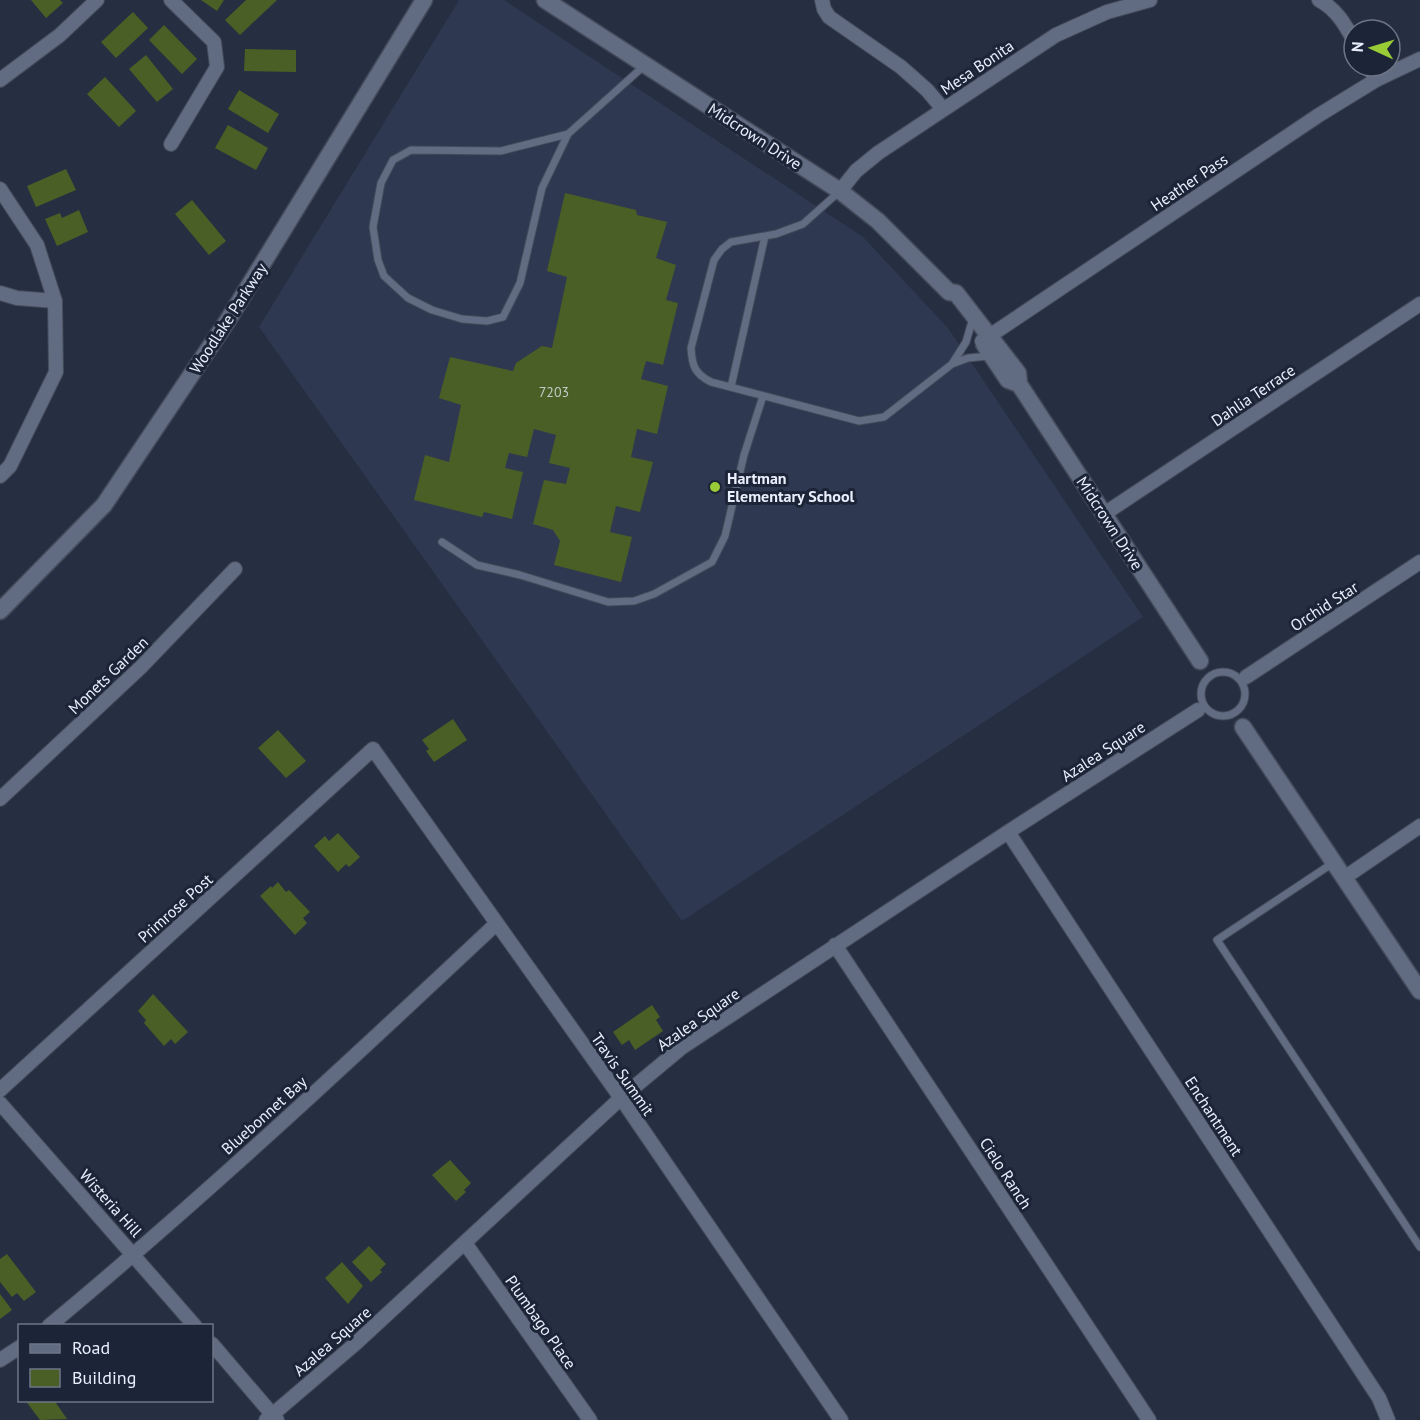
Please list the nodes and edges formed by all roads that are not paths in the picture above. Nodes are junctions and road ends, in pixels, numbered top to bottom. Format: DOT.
graph roads {
  1 [pos="97,0"];
  2 [pos="171,0"];
  3 [pos="424,0"];
  4 [pos="545,0"];
  5 [pos="822,0"];
  6 [pos="1150,0"];
  7 [pos="1319,0"];
  8 [pos="1342,22"];
  9 [pos="1420,59"];
  10 [pos="645,65"];
  11 [pos="0,80"];
  12 [pos="1376,80"];
  13 [pos="944,109"];
  14 [pos="568,134"];
  15 [pos="171,144"];
  16 [pos="0,189"];
  17 [pos="840,191"];
  18 [pos="765,236"];
  19 [pos="0,293"];
  20 [pos="56,301"];
  21 [pos="1420,304"];
  22 [pos="979,330"];
  23 [pos="992,355"];
  24 [pos="952,364"];
  25 [pos="1019,384"];
  26 [pos="731,387"];
  27 [pos="763,396"];
  28 [pos="0,476"];
  29 [pos="1104,514"];
  30 [pos="442,542"];
  31 [pos="1420,562"];
  32 [pos="235,569"];
  33 [pos="0,611"];
  34 [pos="1200,662"];
  35 [pos="1217,673"];
  36 [pos="1206,680"];
  37 [pos="1242,680"];
  38 [pos="1202,707"];
  39 [pos="1240,708"];
  40 [pos="1228,716"];
  41 [pos="1243,727"];
  42 [pos="373,749"];
  43 [pos="0,799"];
  44 [pos="1420,826"];
  45 [pos="1008,832"];
  46 [pos="1333,863"];
  47 [pos="1344,878"];
  48 [pos="496,924"];
  49 [pos="835,945"];
  50 [pos="1420,991"];
  51 [pos="0,1090"];
  52 [pos="621,1098"];
  53 [pos="0,1103"];
  54 [pos="465,1242"];
  55 [pos="1420,1247"];
  56 [pos="135,1255"];
  57 [pos="51,1324"];
  58 [pos="193,1324"];
  59 [pos="213,1345"];
  60 [pos="18,1348"];
  61 [pos="0,1360"];
  62 [pos="272,1418"];
  63 [pos="590,1420"];
  64 [pos="841,1420"];
  65 [pos="1149,1420"];
  66 [pos="1388,1420"];
  1 -- 11 [label="street"];
  2 -- 15 [label="street"];
  3 -- 33 [label="street, Woodlake Parkway"];
  4 -- 10 [label="street, Midcrown Drive"];
  5 -- 13 [label="street"];
  6 -- 13 [label="street, Mesa Bonita"];
  7 -- 8 [label="street"];
  9 -- 12 [label="street, Heather Pass"];
  10 -- 14 [label="lane"];
  10 -- 17 [label="street, Midcrown Drive"];
  12 -- 22 [label="street, Heather Pass"];
  13 -- 17 [label="street, Mesa Bonita"];
  14 -- 14 [label="lane"];
  16 -- 20 [label="street"];
  17 -- 18 [label="lane"];
  17 -- 22 [label="street, Midcrown Drive"];
  18 -- 26 [label="lane"];
  18 -- 26 [label="lane"];
  19 -- 20 [label="street"];
  20 -- 28 [label="street"];
  21 -- 29 [label="street, Dahlia Terrace"];
  22 -- 23 [label="street, Midcrown Drive"];
  22 -- 24 [label="lane"];
  22 -- 25 [label="street, Midcrown Drive"];
  23 -- 24 [label="lane"];
  23 -- 25 [label="street, Midcrown Drive"];
  24 -- 27 [label="lane"];
  25 -- 29 [label="street, Midcrown Drive"];
  26 -- 27 [label="lane"];
  27 -- 30 [label="lane"];
  29 -- 34 [label="street, Midcrown Drive"];
  31 -- 37 [label="street, Orchid Star"];
  32 -- 43 [label="street, Monets Garden"];
  34 -- 35 [label="lane"];
  34 -- 36 [label="lane"];
  35 -- 36 [label="lane"];
  35 -- 37 [label="lane"];
  36 -- 38 [label="lane"];
  37 -- 39 [label="lane"];
  38 -- 40 [label="lane"];
  38 -- 45 [label="street, Azalea Square"];
  39 -- 40 [label="lane"];
  39 -- 41 [label="lane"];
  40 -- 41 [label="lane"];
  41 -- 46 [label="street"];
  42 -- 48 [label="street, Travis Summit"];
  42 -- 51 [label="street, Primrose Post"];
  44 -- 47 [label="street"];
  45 -- 49 [label="street, Azalea Square"];
  45 -- 66 [label="street, Enchantment"];
  46 -- 47 [label="street"];
  46 -- 55 [label="lane"];
  47 -- 50 [label="street"];
  48 -- 52 [label="street, Travis Summit"];
  48 -- 56 [label="street, Bluebonnet Bay"];
  49 -- 52 [label="street, Azalea Square"];
  49 -- 65 [label="street, Cielo Ranch"];
  52 -- 54 [label="street, Azalea Square"];
  52 -- 64 [label="street, Travis Summit"];
  53 -- 56 [label="street, Wisteria Hill"];
  54 -- 62 [label="street, Azalea Square"];
  54 -- 63 [label="street, Plumbago Place"];
  56 -- 57 [label="street, Bluebonnet Bay"];
  56 -- 58 [label="street, Wisteria Hill"];
  59 -- 62 [label="street"];
  60 -- 61 [label="street"];
}
